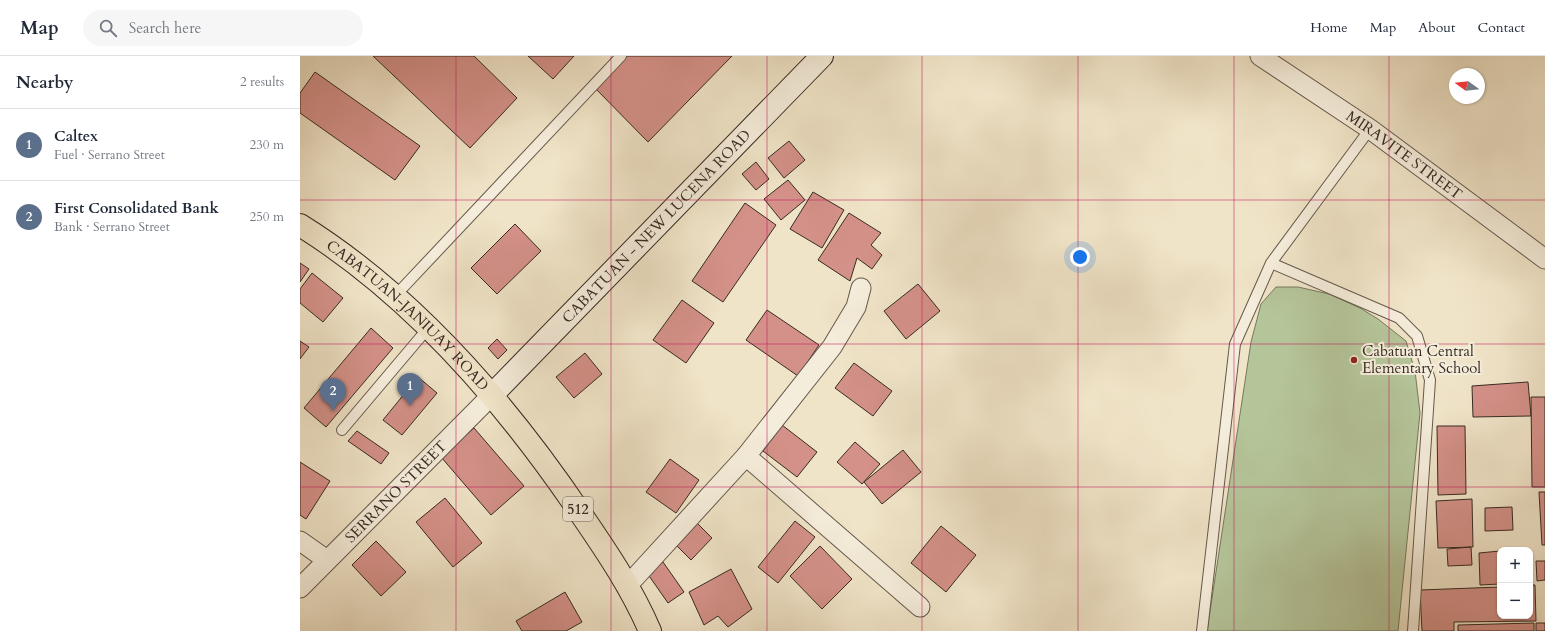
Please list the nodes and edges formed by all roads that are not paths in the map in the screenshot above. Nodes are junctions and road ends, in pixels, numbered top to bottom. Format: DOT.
graph roads {
  1 [pos="621,56"];
  2 [pos="822,56"];
  3 [pos="1260,56"];
  4 [pos="1370,128"];
  5 [pos="300,225"];
  6 [pos="1545,259"];
  7 [pos="1272,263"];
  8 [pos="861,288"];
  9 [pos="395,296"];
  10 [pos="429,328"];
  11 [pos="491,396"];
  12 [pos="342,430"];
  13 [pos="746,456"];
  14 [pos="300,541"];
  15 [pos="327,560"];
  16 [pos="628,585"];
  17 [pos="300,588"];
  18 [pos="920,607"];
  19 [pos="650,631"];
  20 [pos="1202,631"];
  21 [pos="1413,631"];
  1 -- 9 [label="lane"];
  2 -- 11 [label="main road, CABATUAN - NEW LUCENA ROAD"];
  3 -- 4 [label="street, MIRAVITE STREET"];
  4 -- 6 [label="street, MIRAVITE STREET"];
  4 -- 7 [label="lane"];
  5 -- 9 [label="main road, CABATUAN-JANIUAY ROAD / 512"];
  7 -- 20 [label="lane"];
  7 -- 21 [label="lane"];
  8 -- 13 [label="street"];
  9 -- 10 [label="main road, CABATUAN-JANIUAY ROAD / 512"];
  10 -- 11 [label="main road, CABATUAN-JANIUAY ROAD / 512"];
  10 -- 12 [label="lane"];
  11 -- 15 [label="street, SERRANO STREET"];
  11 -- 16 [label="main road, 512"];
  13 -- 16 [label="street"];
  13 -- 18 [label="street"];
  14 -- 15 [label="street"];
  15 -- 17 [label="street, SERRANO STREET"];
  16 -- 19 [label="main road, 512"];
}
